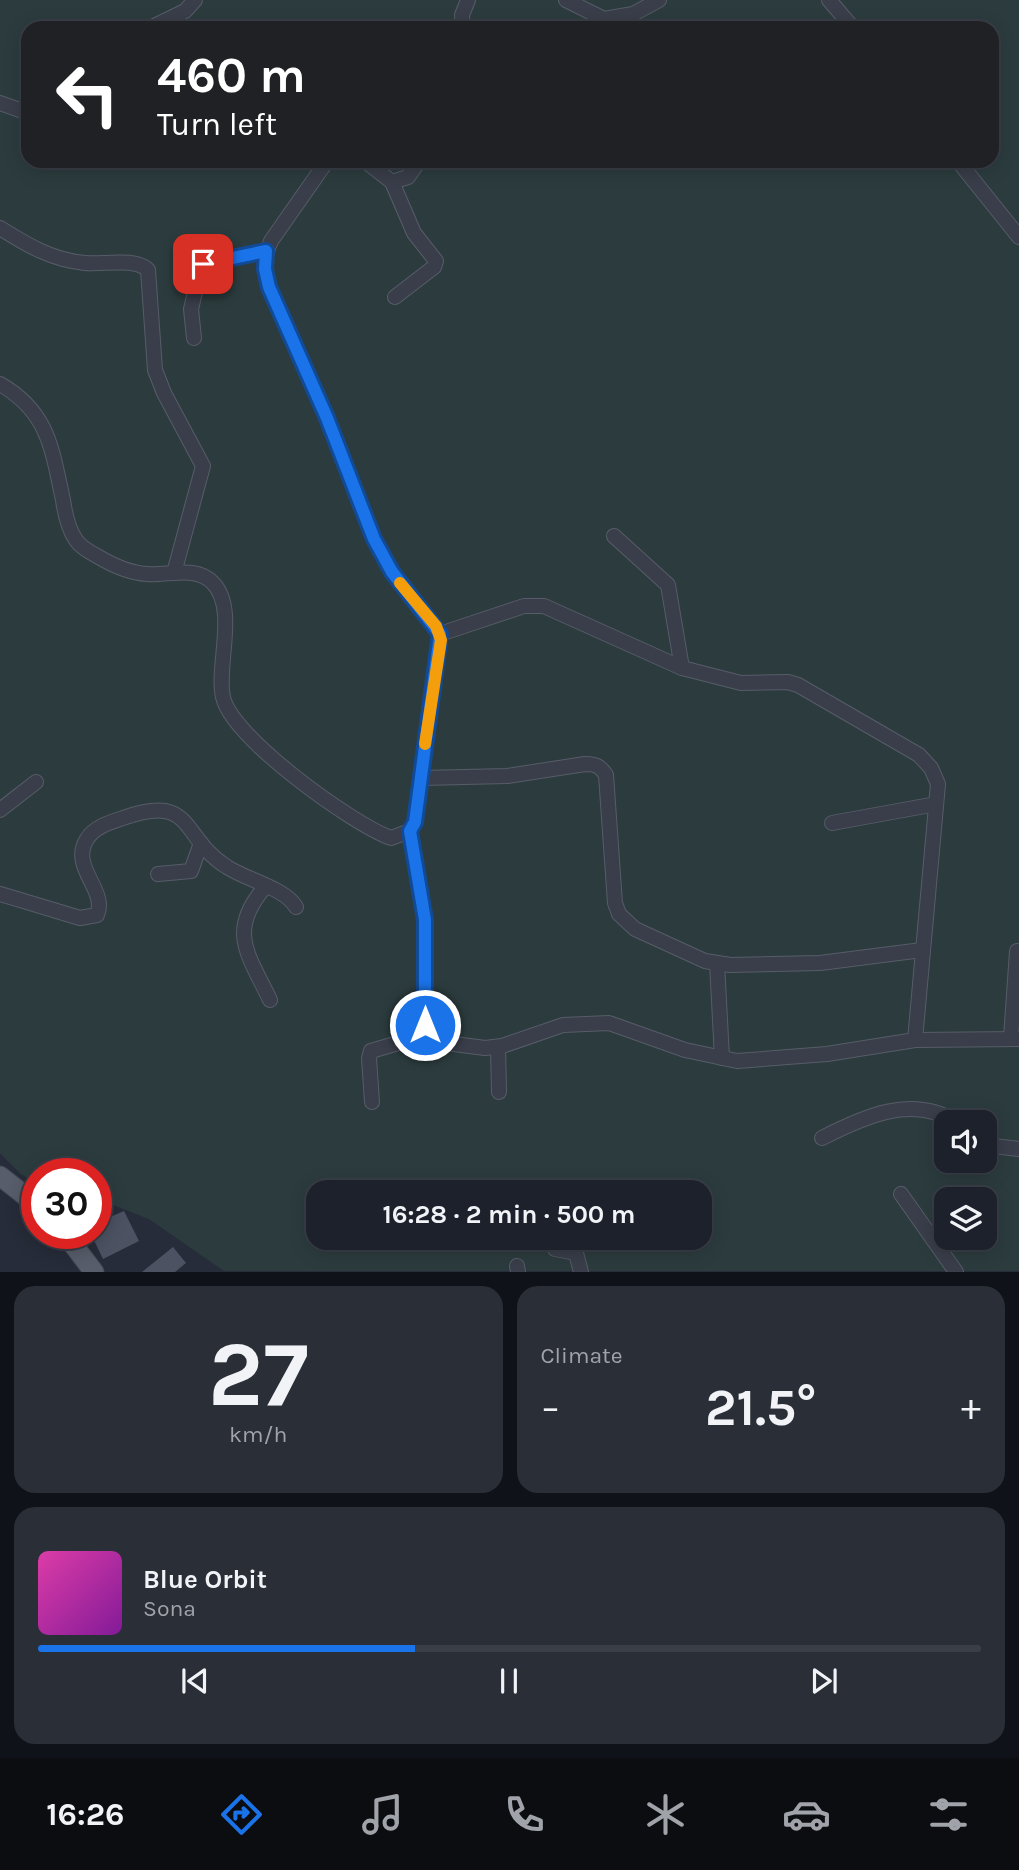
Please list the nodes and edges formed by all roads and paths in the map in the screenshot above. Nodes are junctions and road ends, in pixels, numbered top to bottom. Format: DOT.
graph roads {
  1 [pos="195,0"];
  2 [pos="468,0"];
  3 [pos="566,0"];
  4 [pos="659,0"];
  5 [pos="829,0"];
  6 [pos="164,21"];
  7 [pos="463,21"];
  8 [pos="847,21"];
  9 [pos="0,103"];
  10 [pos="21,110"];
  11 [pos="322,168"];
  12 [pos="374,168"];
  13 [pos="414,168"];
  14 [pos="964,168"];
  15 [pos="392,183"];
  16 [pos="0,228"];
  17 [pos="1019,237"];
  18 [pos="266,251"];
  19 [pos="395,297"];
  20 [pos="194,338"];
  21 [pos="0,384"];
  22 [pos="614,537"];
  23 [pos="174,573"];
  24 [pos="440,634"];
  25 [pos="682,668"];
  26 [pos="421,778"];
  27 [pos="36,782"];
  28 [pos="936,804"];
  29 [pos="0,810"];
  30 [pos="831,822"];
  31 [pos="410,831"];
  32 [pos="201,843"];
  33 [pos="158,874"];
  34 [pos="265,887"];
  35 [pos="0,894"];
  36 [pos="296,907"];
  37 [pos="922,950"];
  38 [pos="1017,951"];
  39 [pos="717,963"];
  40 [pos="270,1000"];
  41 [pos="429,1034"];
  42 [pos="1015,1039"];
  43 [pos="915,1041"];
  44 [pos="498,1047"];
  45 [pos="722,1058"];
  46 [pos="499,1092"];
  47 [pos="372,1102"];
  48 [pos="934,1113"];
  49 [pos="822,1138"];
  50 [pos="997,1146"];
  51 [pos="1019,1149"];
  52 [pos="0,1176"];
  53 [pos="21,1192"];
  54 [pos="901,1194"];
  55 [pos="76,1249"];
  56 [pos="563,1250"];
  57 [pos="91,1270"];
  58 [pos="581,1272"];
  59 [pos="956,1272"];
  1 -- 6 [label="street"];
  2 -- 7 [label="street"];
  3 -- 4 [label="street"];
  5 -- 8 [label="street"];
  9 -- 10 [label="street"];
  11 -- 18 [label="street"];
  12 -- 15 [label="street"];
  13 -- 15 [label="street"];
  14 -- 17 [label="street"];
  15 -- 19 [label="street"];
  16 -- 23 [label="street"];
  18 -- 20 [label="street"];
  18 -- 24 [label="street"];
  21 -- 23 [label="street"];
  22 -- 25 [label="street"];
  23 -- 31 [label="street"];
  24 -- 25 [label="street"];
  24 -- 26 [label="street"];
  25 -- 28 [label="street"];
  26 -- 31 [label="street"];
  26 -- 39 [label="street"];
  27 -- 29 [label="street"];
  28 -- 30 [label="street"];
  28 -- 37 [label="street"];
  31 -- 41 [label="street"];
  32 -- 33 [label="street"];
  32 -- 34 [label="street"];
  32 -- 35 [label="street"];
  34 -- 36 [label="street"];
  34 -- 40 [label="street"];
  37 -- 39 [label="street"];
  37 -- 43 [label="street"];
  38 -- 42 [label="street"];
  39 -- 45 [label="street"];
  41 -- 44 [label="street"];
  41 -- 47 [label="street"];
  42 -- 43 [label="street"];
  43 -- 45 [label="street"];
  44 -- 45 [label="street"];
  44 -- 46 [label="street"];
  48 -- 49 [label="street"];
  50 -- 51 [label="street"];
  52 -- 53 [label="main road"];
  54 -- 59 [label="street"];
  55 -- 57 [label="main road"];
  56 -- 58 [label="street"];
}
